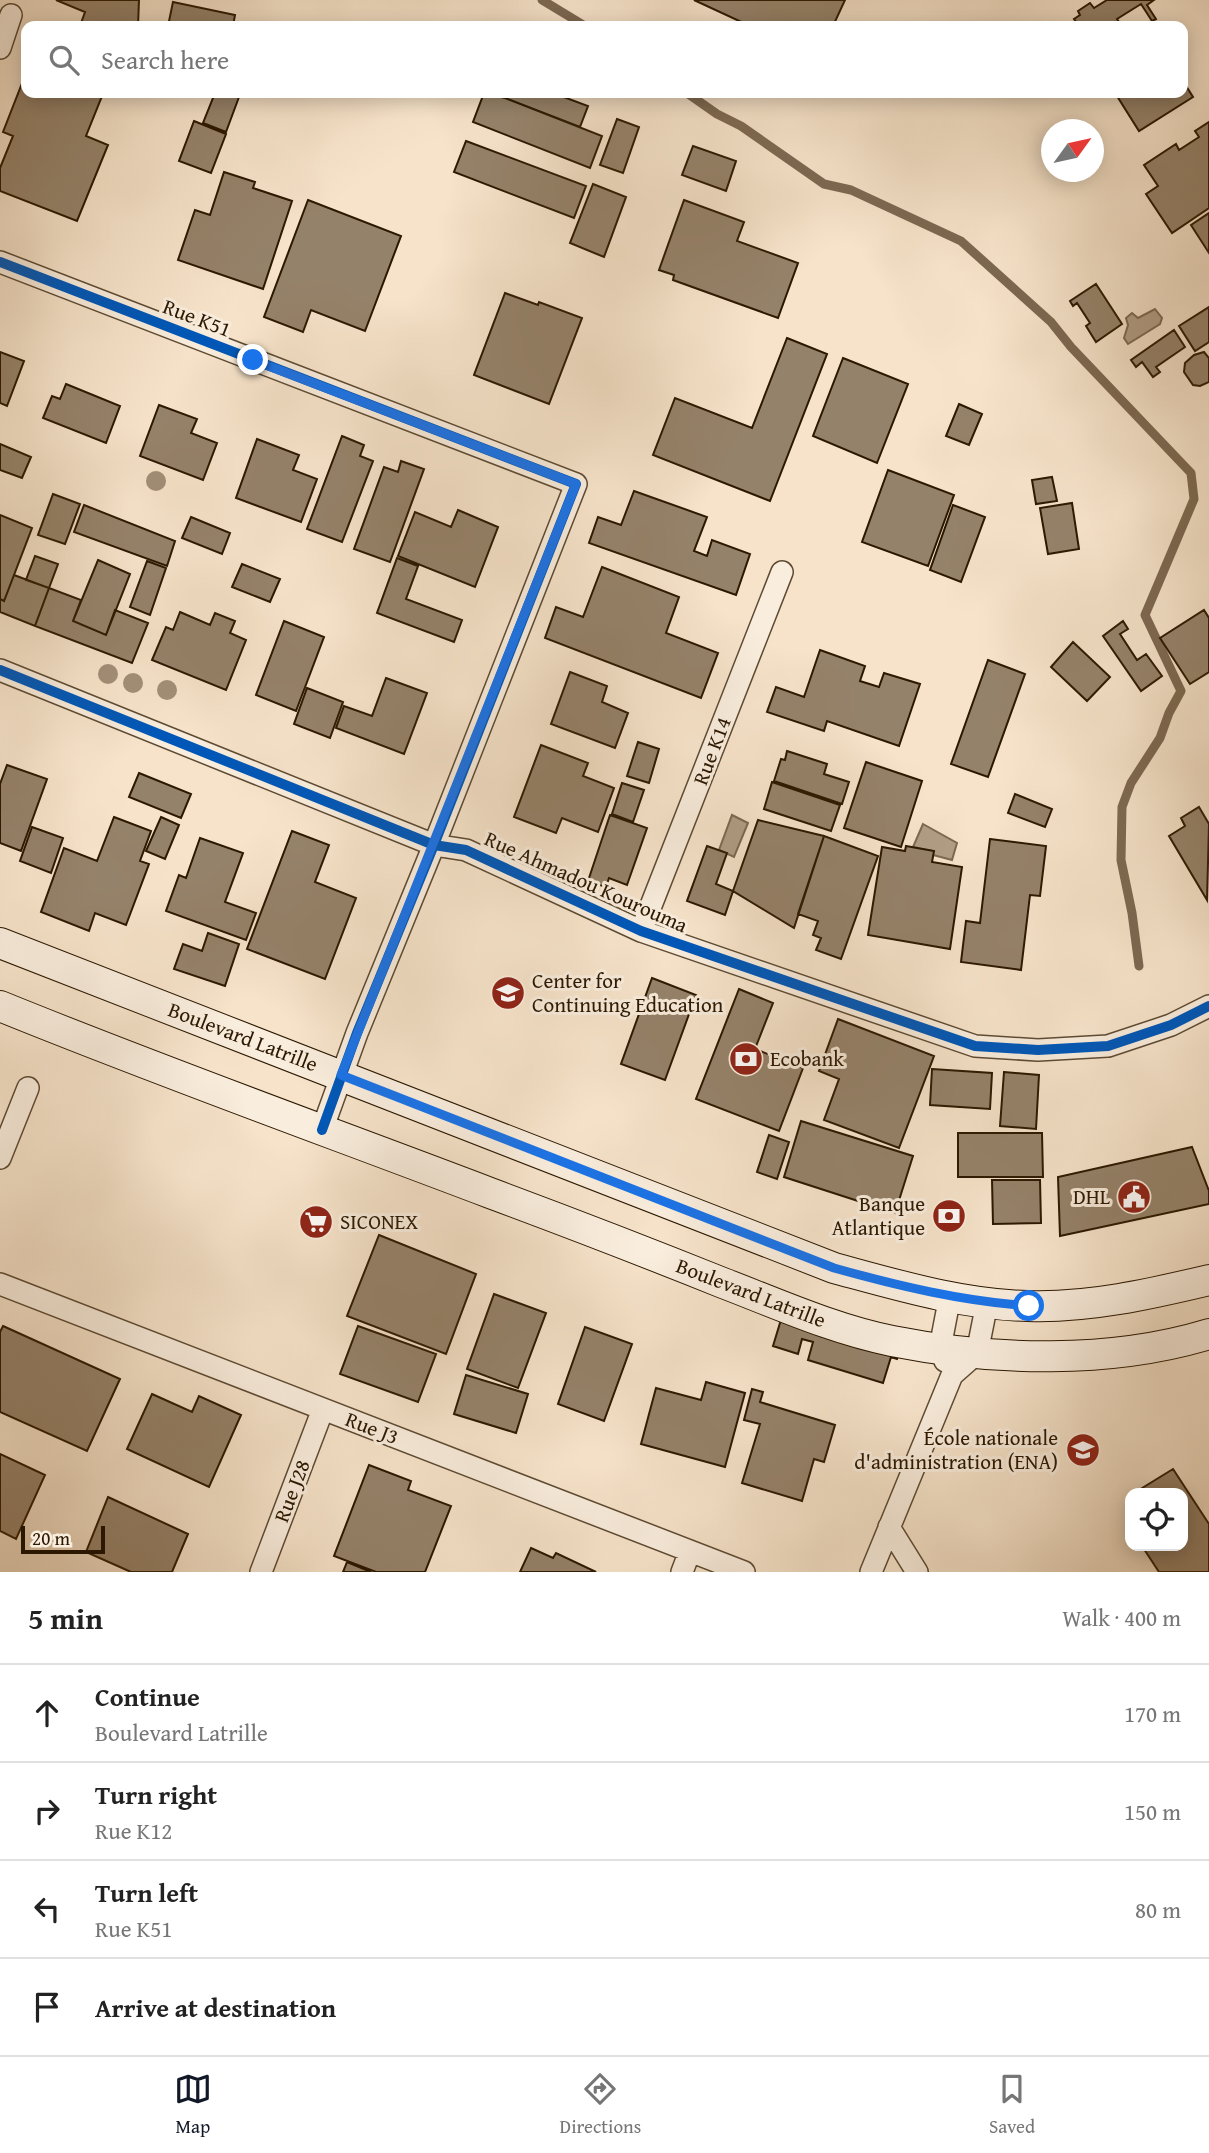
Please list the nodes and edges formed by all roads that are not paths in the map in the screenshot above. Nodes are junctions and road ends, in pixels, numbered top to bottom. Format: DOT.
graph roads {
  1 [pos="11,15"];
  2 [pos="0,48"];
  3 [pos="0,262"];
  4 [pos="782,572"];
  5 [pos="0,670"];
  6 [pos="434,845"];
  7 [pos="641,931"];
  8 [pos="0,943"];
  9 [pos="0,1006"];
  10 [pos="1209,1006"];
  11 [pos="341,1075"];
  12 [pos="28,1088"];
  13 [pos="322,1129"];
  14 [pos="0,1158"];
  15 [pos="1209,1280"];
  16 [pos="0,1284"];
  17 [pos="950,1296"];
  18 [pos="987,1303"];
  19 [pos="1209,1334"];
  20 [pos="940,1348"];
  21 [pos="978,1353"];
  22 [pos="952,1375"];
  23 [pos="323,1409"];
  24 [pos="889,1527"];
  25 [pos="690,1551"];
  26 [pos="261,1572"];
  27 [pos="682,1572"];
  28 [pos="744,1572"];
  29 [pos="872,1572"];
  30 [pos="917,1572"];
  1 -- 2 [label="street"];
  3 -- 6 [label="street, Rue K51"];
  4 -- 7 [label="street, Rue K14"];
  5 -- 6 [label="street, Rue Ahmadou Kourouma"];
  6 -- 7 [label="street, Rue Ahmadou Kourouma"];
  6 -- 11 [label="street"];
  7 -- 10 [label="street, Rue Ahmadou Kourouma"];
  8 -- 11 [label="main road, Boulevard Latrille"];
  9 -- 13 [label="main road, Boulevard Latrille"];
  11 -- 13 [label="street"];
  11 -- 17 [label="main road, Boulevard Latrille"];
  12 -- 14 [label="street"];
  13 -- 20 [label="main road, Boulevard Latrille"];
  15 -- 18 [label="main road, Boulevard Latrille"];
  16 -- 23 [label="street, Rue J3"];
  17 -- 18 [label="main road, Boulevard Latrille"];
  17 -- 20 [label="street"];
  18 -- 21 [label="street"];
  19 -- 21 [label="main road, Boulevard Latrille"];
  20 -- 21 [label="main road, Boulevard Latrille"];
  20 -- 22 [label="street"];
  21 -- 22 [label="street"];
  22 -- 24 [label="street"];
  23 -- 25 [label="street, Rue J3"];
  23 -- 26 [label="street, Rue J28"];
  24 -- 29 [label="street"];
  24 -- 30 [label="street"];
  25 -- 27 [label="street"];
  25 -- 28 [label="street, Rue J3"];
}
